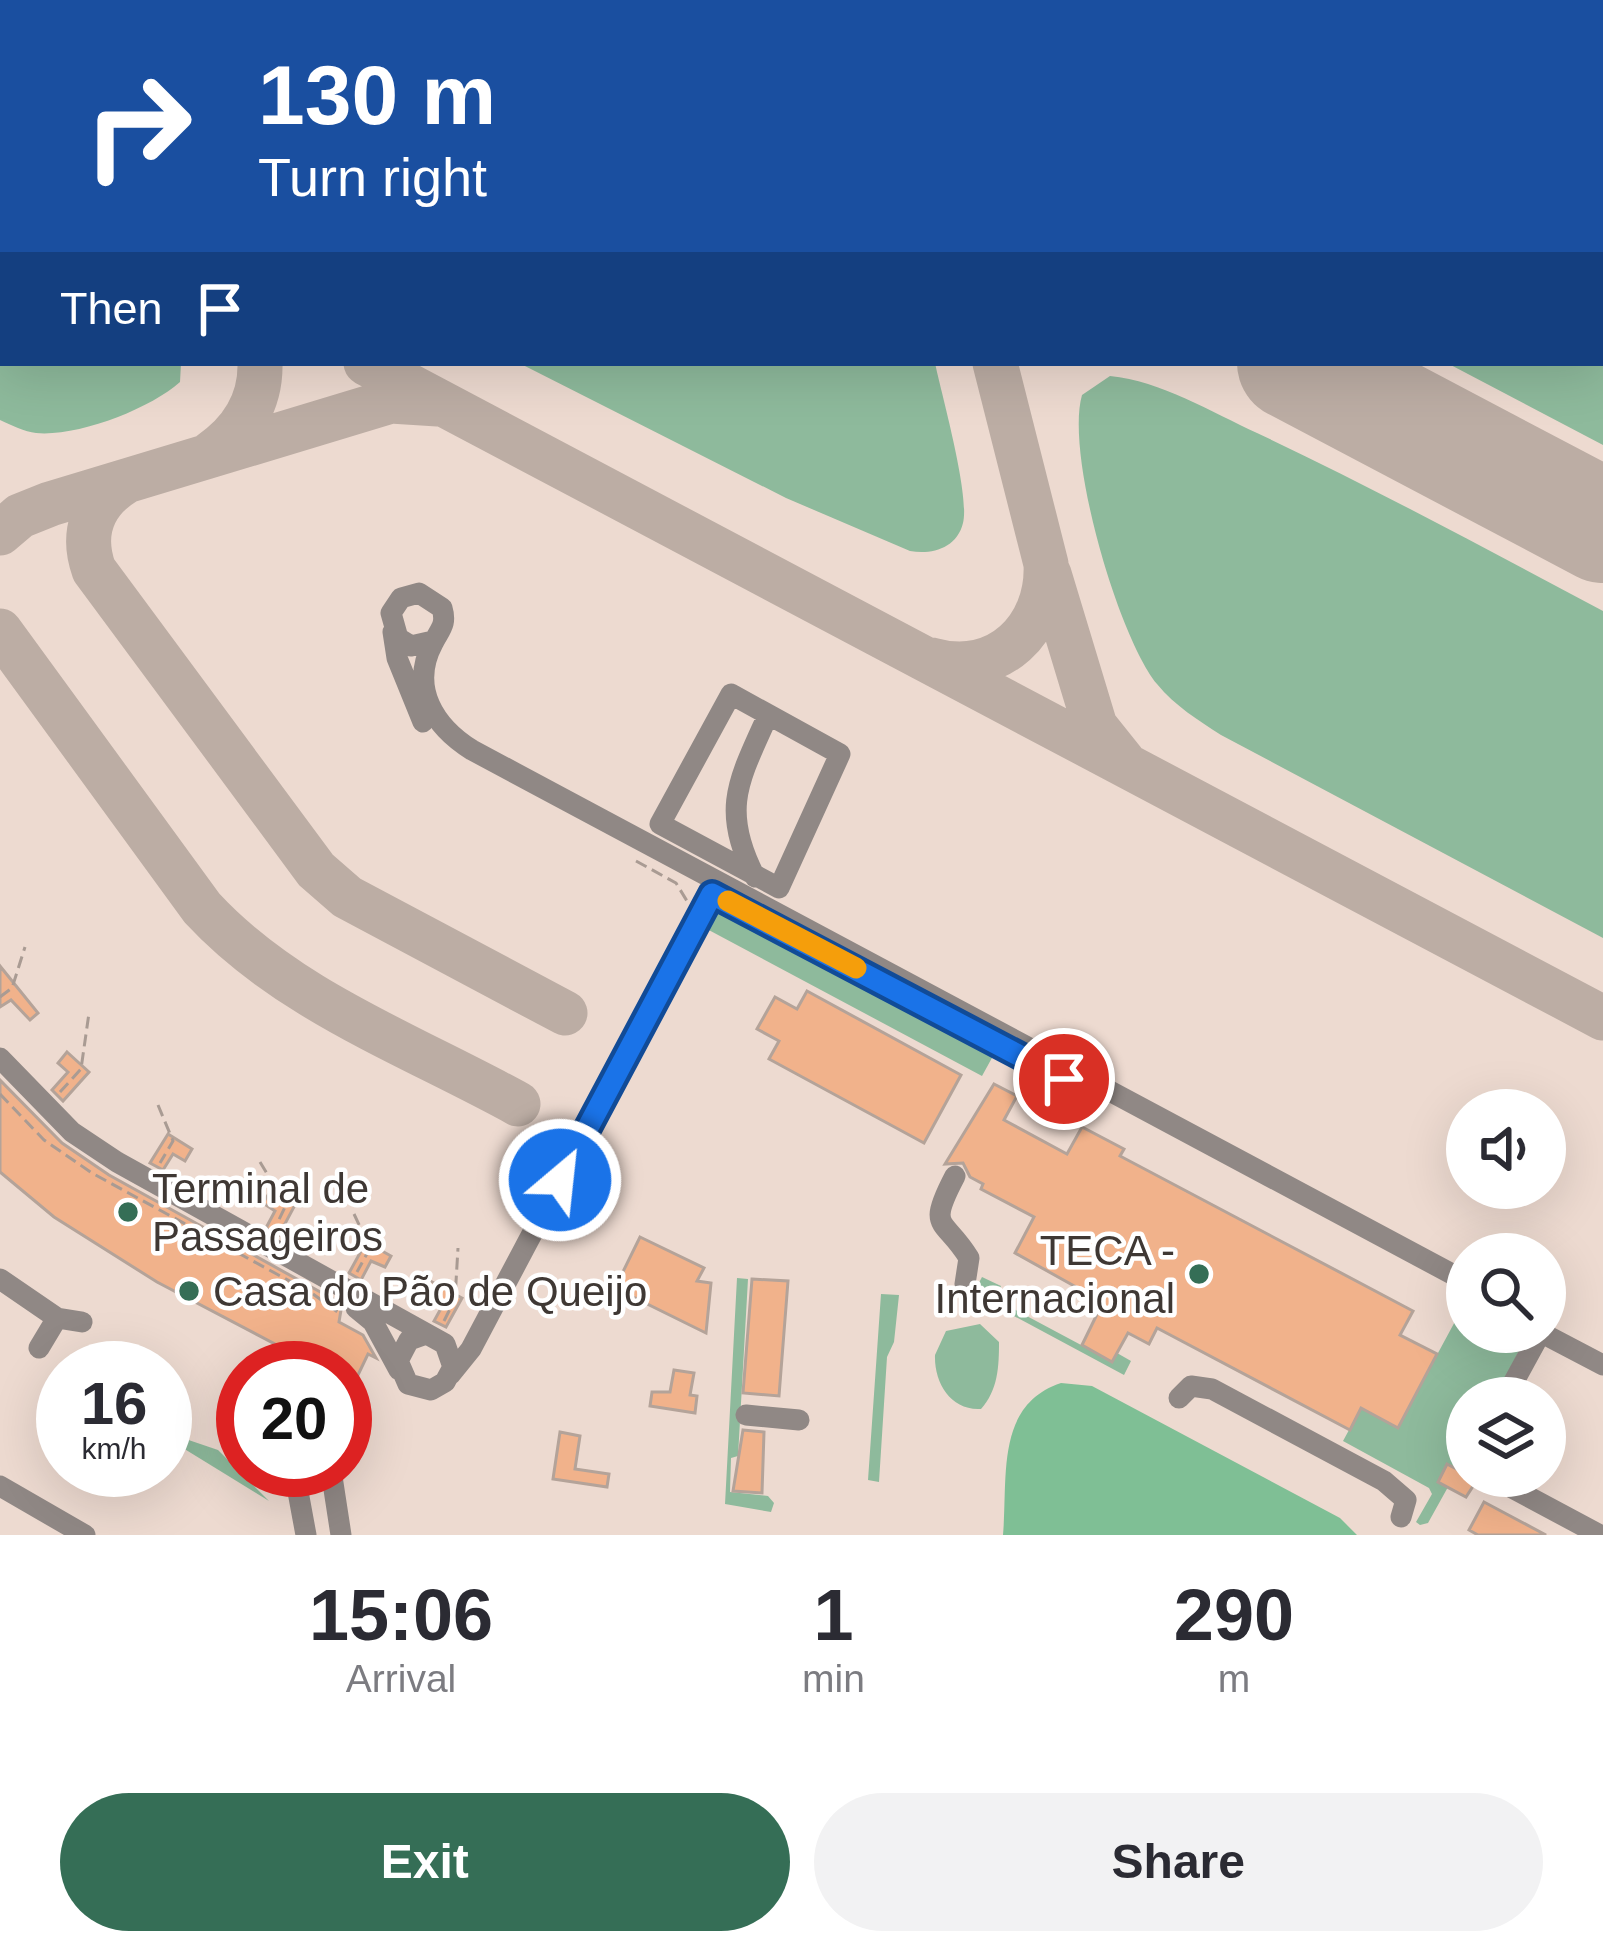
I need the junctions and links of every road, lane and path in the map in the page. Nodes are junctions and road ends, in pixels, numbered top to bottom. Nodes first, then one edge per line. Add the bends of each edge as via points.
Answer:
1 (393, 632) junction
2 (433, 641) junction
3 (768, 715) junction
4 (753, 874) junction
5 (676, 883) dead end
6 (701, 895) junction
7 (781, 918) junction
8 (25, 947) dead end
9 (0, 997) edge
10 (89, 1013) dead end
11 (0, 1058) edge
12 (0, 1077) edge
13 (0, 1094) edge
14 (55, 1098) dead end
15 (158, 1105) dead end
16 (173, 1141) dead end
17 (260, 1162) dead end
18 (955, 1177) dead end
19 (286, 1205) dead end
20 (354, 1214) dead end
21 (370, 1247) dead end
22 (458, 1248) dead end
23 (1446, 1271) edge
24 (0, 1279) edge
25 (1446, 1282) edge
26 (965, 1284) dead end
27 (454, 1299) dead end
28 (57, 1318) junction
29 (346, 1318) dead end
30 (82, 1322) dead end
31 (423, 1335) junction
32 (1566, 1340) edge
33 (43, 1341) edge
34 (446, 1343) junction
35 (1566, 1344) edge
36 (1603, 1354) edge
37 (1603, 1365) edge
38 (399, 1370) junction
39 (450, 1376) junction
40 (1179, 1398) dead end
41 (746, 1415) dead end
42 (799, 1420) dead end
43 (0, 1486) edge
44 (299, 1497) edge
45 (335, 1497) edge
46 (1529, 1497) edge
47 (1400, 1517) dead end
48 (85, 1535) edge
49 (306, 1535) edge
50 (341, 1535) edge
51 (1600, 1535) edge

1 - 2 lane via 411,646
1 - 2 lane via 395,605 419,593 436,600 444,617
1 - 6 lane via 409,689 440,745
2 - 7 lane via 426,697 443,732
3 - 4 lane via 738,782 735,833
3 - 4 lane via 840,754 779,888
3 - 4 lane via 731,694 660,824
4 - 7 lane
5 - 6 path
6 - 25 lane
6 - 34 lane via 468,1331
6 - 39 lane via 471,1349
7 - 23 lane
8 - 9 path via 12,988
10 - 14 path via 81,1069
11 - 31 lane via 71,1132
12 - 38 lane via 124,1180 351,1303 373,1322
13 - 29 path via 44,1140 92,1173
15 - 16 path
17 - 19 path
18 - 26 lane via 939,1216 970,1258
20 - 21 path
22 - 27 path
24 - 28 lane
28 - 30 lane
28 - 33 lane
31 - 34 lane
31 - 38 lane via 404,1346
32 - 36 lane
34 - 39 lane
35 - 37 lane
38 - 39 lane via 423,1390
40 - 47 lane via 1191,1386 1212,1389 1365,1471 1399,1490 1406,1500
41 - 42 lane
43 - 48 lane
44 - 49 lane
45 - 50 lane
46 - 51 lane

